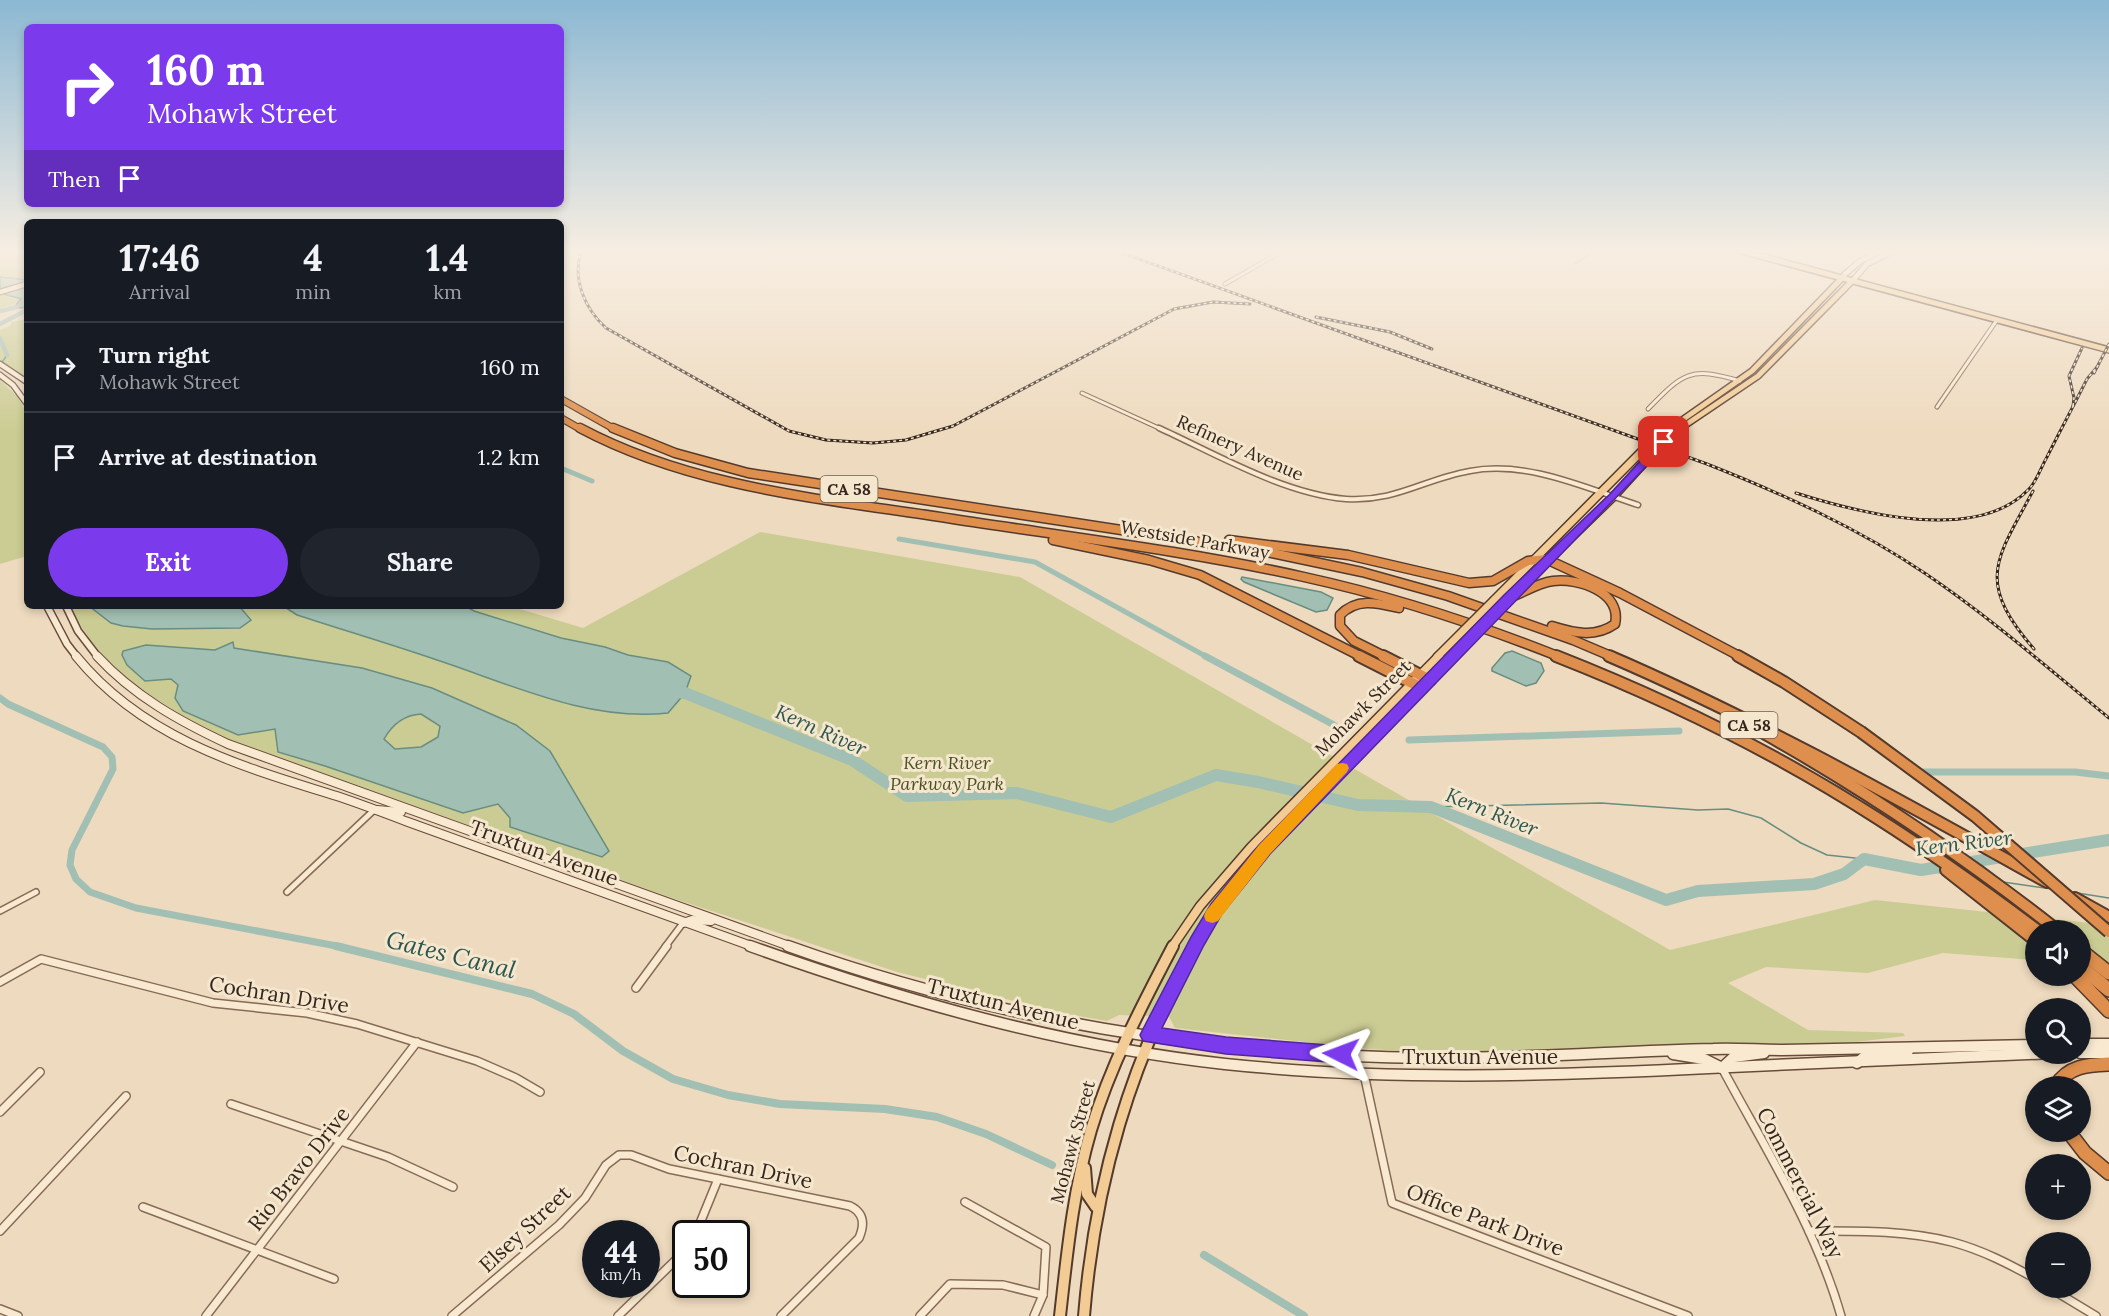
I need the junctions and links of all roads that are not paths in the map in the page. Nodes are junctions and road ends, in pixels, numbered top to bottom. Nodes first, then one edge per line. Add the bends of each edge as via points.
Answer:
1 (1809, 311) edge
2 (1822, 311) edge
3 (1967, 311) edge
4 (1974, 311) edge
5 (1997, 320) junction
6 (1794, 327) junction
7 (1792, 341) junction
8 (2109, 348) edge
9 (0, 364) edge
10 (0, 375) edge
11 (24, 380) edge
12 (1740, 381) junction
13 (1082, 393) dead end
14 (24, 399) edge
15 (564, 401) edge
16 (1937, 407) dead end
17 (1648, 409) dead end
18 (564, 420) edge
19 (1600, 493) junction
20 (1613, 497) junction
21 (1638, 505) dead end
22 (948, 518) junction
23 (1131, 531) junction
24 (1537, 559) junction
25 (1548, 560) junction
26 (1362, 572) junction
27 (1507, 601) junction
28 (48, 609) edge
29 (67, 609) edge
30 (1597, 650) junction
31 (1554, 655) junction
32 (1421, 675) junction
33 (1430, 680) junction
34 (1418, 686) junction
35 (355, 790) junction
36 (1861, 809) junction
37 (374, 810) junction
38 (430, 818) junction
39 (36, 892) dead end
40 (287, 892) dead end
41 (0, 911) edge
42 (2109, 918) edge
43 (2043, 920) edge
44 (2025, 921) edge
45 (723, 922) junction
46 (683, 923) junction
47 (2025, 932) edge
48 (2109, 932) edge
49 (2091, 959) edge
50 (2107, 972) edge
51 (2091, 978) edge
52 (0, 982) edge
53 (2091, 986) edge
54 (636, 988) dead end
55 (2109, 990) edge
56 (2109, 1011) edge
57 (1128, 1033) junction
58 (1149, 1035) junction
59 (417, 1042) junction
60 (2091, 1044) edge
61 (2109, 1044) edge
62 (2025, 1045) edge
63 (1919, 1047) junction
64 (1120, 1050) junction
65 (1787, 1050) junction
66 (1657, 1052) junction
67 (1143, 1053) junction
68 (2091, 1053) edge
69 (2109, 1053) edge
70 (2025, 1054) edge
71 (1857, 1063) junction
72 (2109, 1064) edge
73 (1722, 1068) junction
74 (40, 1072) dead end
75 (1365, 1074) junction
76 (2062, 1076) edge
77 (540, 1092) dead end
78 (126, 1096) dead end
79 (231, 1104) dead end
80 (0, 1112) edge
81 (341, 1141) junction
82 (2076, 1142) edge
83 (612, 1158) joint
84 (1084, 1158) junction
85 (2109, 1173) edge
86 (718, 1179) junction
87 (453, 1187) dead end
88 (964, 1202) dead end
89 (143, 1207) dead end
90 (1096, 1207) junction
91 (701, 1220) edge
92 (0, 1231) edge
93 (1809, 1231) junction
94 (258, 1249) junction
95 (672, 1266) edge
96 (2025, 1273) edge
97 (334, 1279) dead end
98 (1042, 1295) junction
99 (2066, 1298) edge
100 (0, 1309) edge
101 (18, 1316) edge
102 (206, 1316) edge
103 (452, 1316) edge
104 (618, 1316) edge
105 (781, 1316) edge
106 (920, 1316) edge
107 (1034, 1316) edge
108 (1060, 1316) edge
109 (1084, 1316) edge
110 (1688, 1316) edge
111 (1841, 1316) edge
112 (2096, 1316) edge

1 - 6 main road, Mohawk Street
2 - 7 main road, Mohawk Street
3 - 5 main road
4 - 8 main road
5 - 8 main road
5 - 16 street
6 - 7 main road via 1800,328
6 - 12 main road, Mohawk Street
7 - 20 main road, Mohawk Street, bridge via 1758,376 1680,428
9 - 11 main road
10 - 14 main road
12 - 17 street via 1714,373 1680,376
12 - 19 main road, Mohawk Street, bridge via 1681,418
13 - 19 street, Refinery Avenue via 1285,485 1311,493 1378,498 1465,471 1502,469 1539,474
15 - 23 highway, Westside Parkway / CA 58 via 633,438 711,464 786,480
18 - 22 highway, Westside Parkway / CA 58 via 621,449 717,480
19 - 20 street, Refinery Avenue
19 - 24 main road, Mohawk Street
20 - 21 street, Refinery Avenue
20 - 25 main road, Mohawk Street
22 - 31 highway, Westside Parkway via 1198,556 1305,577 1425,610
22 - 34 highway via 1190,572 1239,593
23 - 24 highway via 1340,554 1469,583 1496,580
23 - 26 highway, Westside Parkway
24 - 25 highway
24 - 32 main road, Mohawk Street, bridge
25 - 27 main road, Mohawk Street
25 - 48 highway, bridge via 1716,643 1861,732 1999,835
26 - 27 highway via 1441,591 1571,632 1600,632 1613,626 1618,618 1616,606 1608,597 1576,582 1548,581
26 - 30 highway, Westside Parkway via 1482,607
27 - 33 main road, Mohawk Street, bridge
28 - 37 main road, Truxtun Avenue via 56,629 85,669 109,693 164,731 214,755
29 - 35 main road, Truxtun Avenue via 72,622 101,661 154,706 228,744
30 - 42 highway, bridge via 1737,713 1927,814
30 - 43 highway, CA 58 via 1741,721 1823,767 1896,812
31 - 32 highway via 1380,603 1358,603 1340,615 1339,624 1347,636
31 - 36 highway, Westside Parkway via 1677,709
32 - 33 highway
32 - 34 main road, Mohawk Street
33 - 34 main road, Mohawk Street
34 - 57 main road, Mohawk Street via 1332,764 1200,906 1177,939
34 - 58 main road, Mohawk Street via 1264,849 1216,909
35 - 37 main road
35 - 38 main road, Truxtun Avenue
36 - 44 highway via 1958,871
36 - 47 highway
37 - 38 main road
37 - 40 street
37 - 46 main road, Truxtun Avenue
38 - 45 main road, Truxtun Avenue
39 - 41 street
45 - 46 main road
45 - 57 main road, Truxtun Avenue via 903,983 1019,1012
46 - 54 street
46 - 64 main road, Truxtun Avenue via 897,996
49 - 50 highway
51 - 55 highway
52 - 59 street, Cochran Drive via 41,959 213,1003 324,1016
53 - 56 highway
57 - 58 main road, Truxtun Avenue
57 - 64 main road, Mohawk Street
58 - 66 main road, Truxtun Avenue via 1289,1051 1428,1058
58 - 67 main road, Mohawk Street
59 - 77 street, Cochran Drive via 497,1069
59 - 81 street, Rio Bravo Drive
60 - 61 main road
62 - 63 main road, Truxtun Avenue
63 - 65 main road, Truxtun Avenue
63 - 71 main road via 1914,1051 1869,1053
64 - 67 main road, Truxtun Avenue
64 - 84 main road, Mohawk Street
65 - 66 main road, Truxtun Avenue
65 - 73 main road via 1734,1057
66 - 73 main road via 1704,1059
67 - 75 main road, Truxtun Avenue via 1226,1064
67 - 90 main road, Mohawk Street via 1123,1105
68 - 69 main road
70 - 71 main road, Truxtun Avenue
71 - 73 main road, Truxtun Avenue
72 - 76 highway via 2072,1068
73 - 75 main road, Truxtun Avenue via 1432,1077
73 - 93 street, Commercial Way
74 - 80 street
75 - 110 street, Office Park Drive via 1392,1203
78 - 92 street
79 - 81 street
81 - 87 street via 388,1157
81 - 94 street, Rio Bravo Drive
82 - 85 highway
83 - 86 street, Cochran Drive via 624,1153 669,1169
83 - 103 street, Elsey Street via 585,1198 559,1225
84 - 90 main road via 1086,1193 1088,1201
84 - 108 main road, Mohawk Street via 1067,1244
86 - 91 street
86 - 105 street, Cochran Drive via 850,1206 863,1219 859,1238
88 - 98 street via 1046,1247
89 - 94 street
90 - 109 main road, Mohawk Street
93 - 96 street via 1896,1232 1938,1237 1981,1251
93 - 111 street, Commercial Way
94 - 97 street
94 - 102 street, Rio Bravo Drive
95 - 104 street
98 - 106 street via 1003,1285 950,1284
98 - 107 street
99 - 112 street
100 - 101 street

